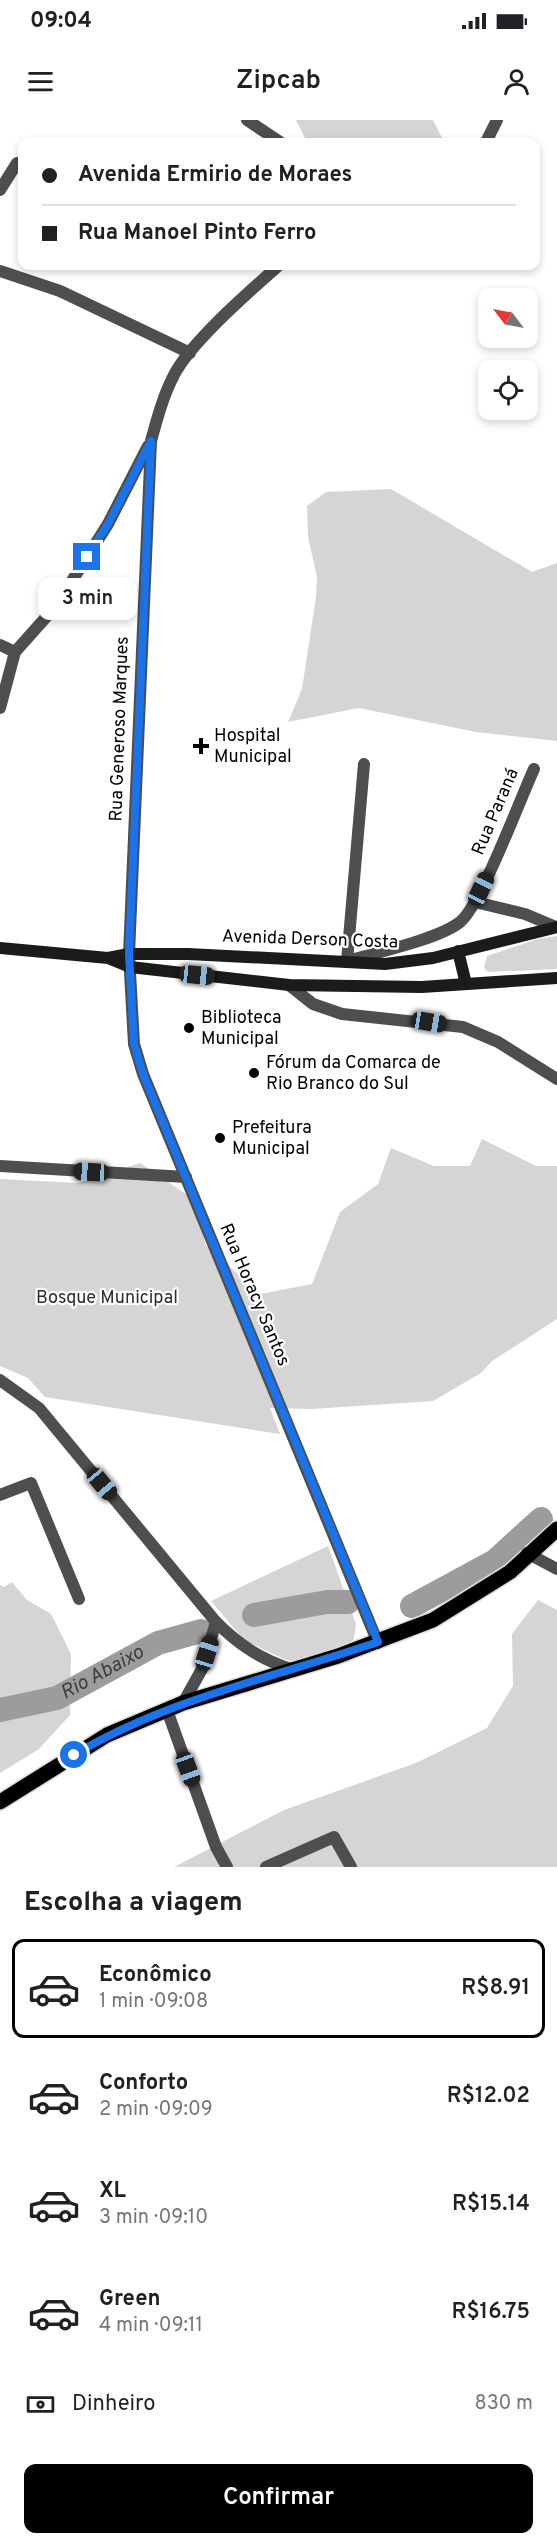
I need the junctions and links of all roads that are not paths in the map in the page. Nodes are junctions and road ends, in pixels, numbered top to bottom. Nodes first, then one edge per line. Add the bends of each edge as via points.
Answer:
1 (246, 120) edge
2 (496, 120) edge
3 (274, 138) edge
4 (488, 138) edge
5 (17, 162) dead end
6 (0, 190) edge
7 (273, 270) edge
8 (0, 271) edge
9 (190, 353) junction
10 (151, 441) junction
11 (0, 645) edge
12 (15, 652) junction
13 (0, 708) edge
14 (364, 764) dead end
15 (534, 769) dead end
16 (476, 902) junction
17 (556, 927) edge
18 (0, 948) edge
19 (459, 951) junction
20 (129, 954) junction
21 (108, 958) junction
22 (347, 962) junction
23 (130, 967) junction
24 (557, 978) edge
25 (466, 984) junction
26 (289, 985) junction
27 (557, 1079) edge
28 (0, 1166) edge
29 (186, 1177) junction
30 (0, 1380) edge
31 (0, 1495) edge
32 (557, 1529) edge
33 (527, 1553) junction
34 (557, 1569) edge
35 (79, 1599) dead end
36 (216, 1622) junction
37 (378, 1642) junction
38 (294, 1670) junction
39 (183, 1703) junction
40 (167, 1710) junction
41 (0, 1802) edge
42 (226, 1867) edge
43 (266, 1867) edge
44 (351, 1867) edge

1 - 3 street
2 - 4 street
5 - 6 street
7 - 9 street, Rua Generoso Marques
8 - 9 street via 60,291
9 - 10 street, Rua Generoso Marques via 174,373
10 - 12 street via 108,524 56,606
10 - 20 street, Rua Generoso Marques
11 - 12 street
12 - 13 street
14 - 22 street
15 - 16 street, Rua Paraná
16 - 17 street via 525,914
16 - 22 street, Rua Paraná via 461,922
17 - 19 main road, Avenida Derson Costa
18 - 21 main road
19 - 22 main road, Avenida Derson Costa via 385,964
19 - 25 main road
20 - 21 main road, Avenida Derson Costa
20 - 22 main road, Avenida Derson Costa
20 - 23 street, Rua Horacy Santos
21 - 23 main road
23 - 26 main road
23 - 29 street, Rua Horacy Santos via 134,1044
24 - 25 main road
25 - 26 main road
26 - 27 street via 313,1004 342,1014 463,1027 498,1042
28 - 29 street
29 - 37 street, Rua Horacy Santos
30 - 36 street via 39,1408
31 - 35 street via 31,1483
32 - 33 main road
33 - 34 street
33 - 37 main road via 510,1572 433,1620
36 - 38 street via 237,1643 266,1661
36 - 39 street via 202,1669
37 - 38 main road
38 - 39 main road
39 - 40 main road
40 - 41 main road via 107,1735
40 - 42 street
43 - 44 street via 334,1837

